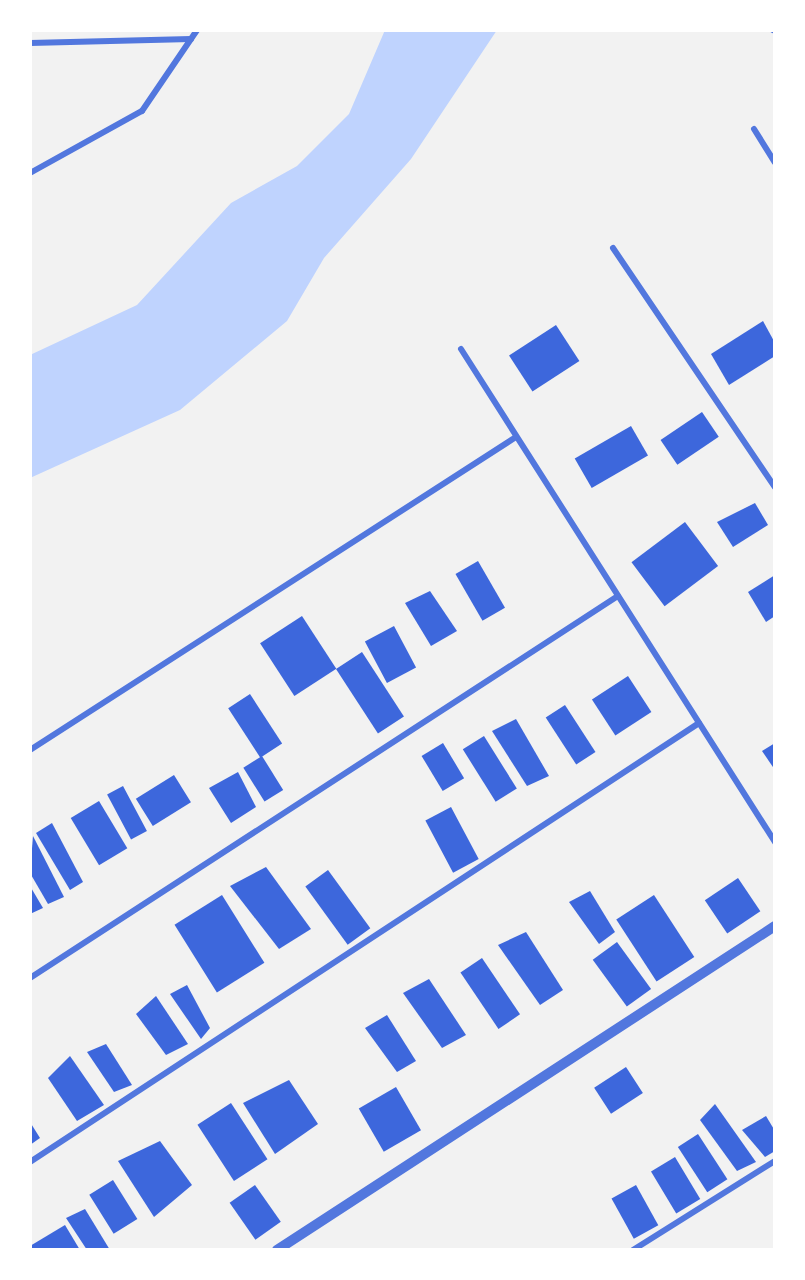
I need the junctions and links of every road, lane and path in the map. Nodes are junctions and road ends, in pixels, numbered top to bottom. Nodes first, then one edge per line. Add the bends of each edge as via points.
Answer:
1 (197, 30) edge
2 (191, 39) junction
3 (30, 43) edge
4 (754, 129) dead end
5 (775, 162) edge
6 (30, 173) edge
7 (613, 248) dead end
8 (461, 349) dead end
9 (516, 437) junction
10 (775, 487) edge
11 (618, 596) junction
12 (699, 723) junction
13 (30, 750) edge
14 (775, 842) edge
15 (775, 926) edge
16 (30, 978) edge
17 (775, 1161) edge
18 (30, 1162) edge
19 (277, 1250) edge
20 (633, 1250) edge

1 - 2 street
2 - 3 street
2 - 6 street via 142,111
4 - 5 street
7 - 10 street
8 - 9 street
9 - 11 street
9 - 13 street
11 - 12 street
11 - 16 street
12 - 14 street
12 - 18 street
15 - 19 street
17 - 20 street

